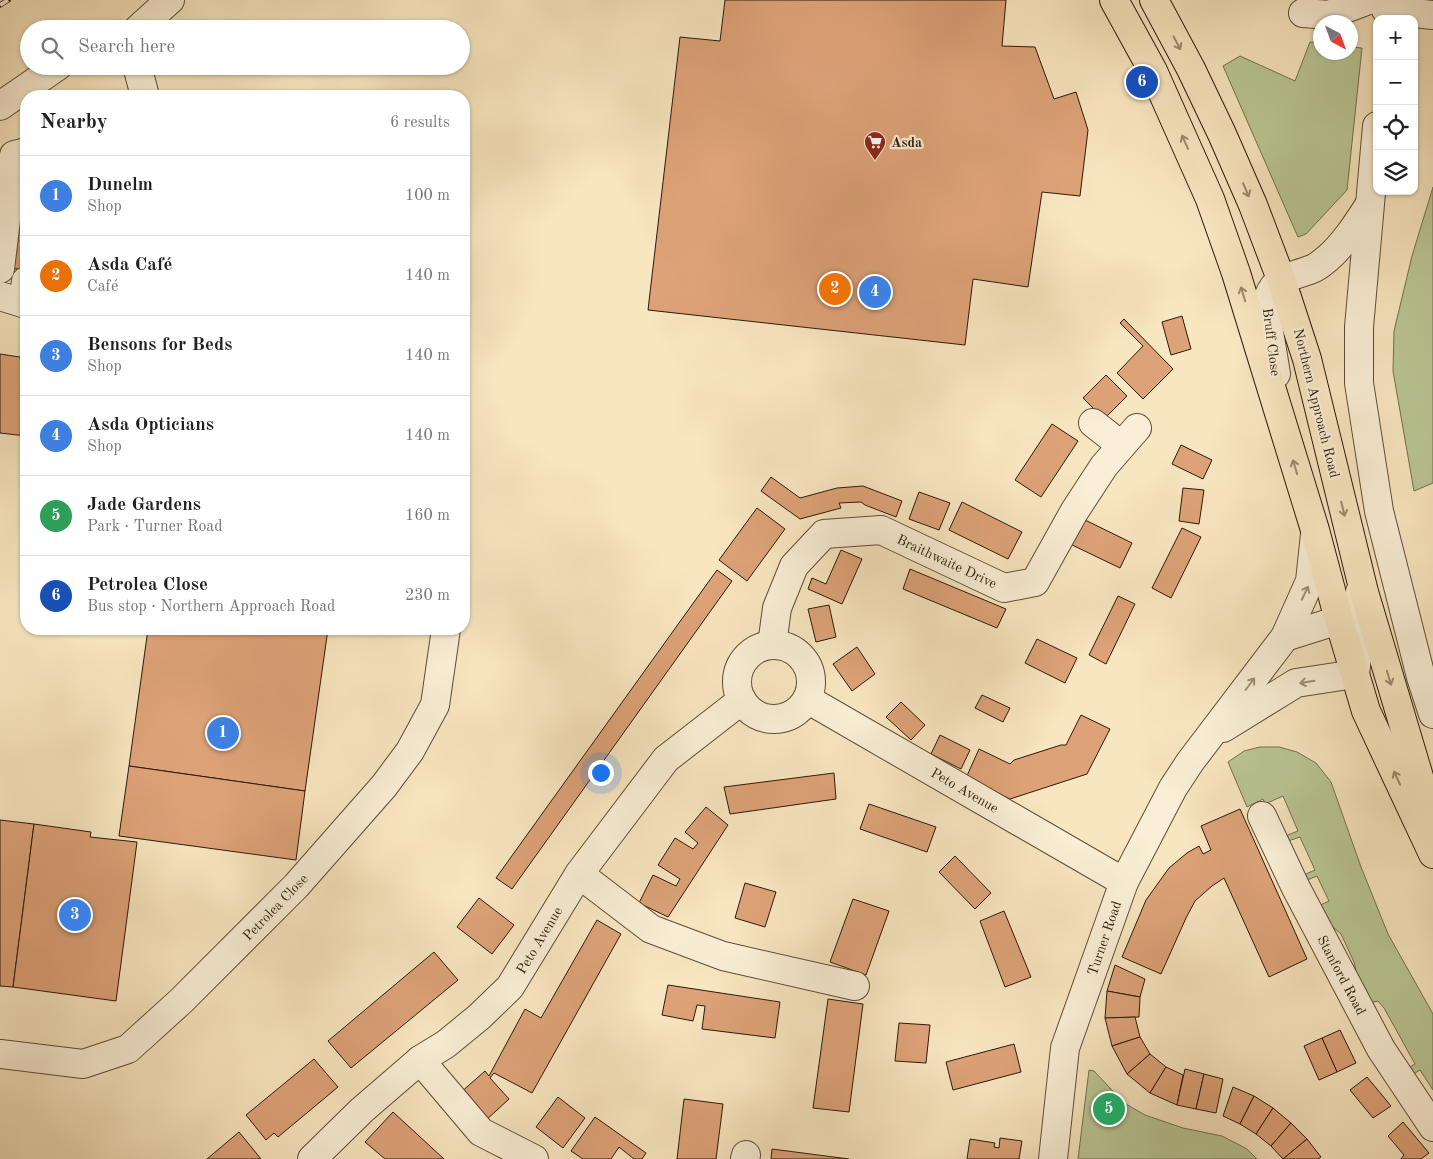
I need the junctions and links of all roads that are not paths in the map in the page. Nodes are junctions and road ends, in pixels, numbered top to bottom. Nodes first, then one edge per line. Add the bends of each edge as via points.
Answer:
1 (170, 0) edge
2 (1114, 0) edge
3 (1154, 0) edge
4 (1382, 7) edge
5 (1303, 13) dead end
6 (1433, 15) edge
7 (148, 20) edge
8 (45, 75) edge
9 (139, 75) edge
10 (23, 90) edge
11 (143, 90) edge
12 (20, 92) edge
13 (0, 106) edge
14 (1375, 150) edge
15 (20, 154) edge
16 (1368, 206) junction
17 (0, 269) edge
18 (1282, 279) junction
19 (1277, 408) junction
20 (1093, 423) dead end
21 (1315, 530) junction
22 (1358, 625) junction
23 (445, 635) edge
24 (1285, 637) junction
25 (772, 645) junction
26 (1355, 674) junction
27 (807, 699) junction
28 (742, 700) junction
29 (1433, 714) edge
30 (1209, 737) junction
31 (1262, 816) dead end
32 (1433, 824) edge
33 (1433, 854) edge
34 (579, 874) junction
35 (1124, 882) junction
36 (855, 986) dead end
37 (0, 1054) edge
38 (420, 1060) junction
39 (1433, 1127) edge
40 (312, 1159) edge
41 (534, 1159) edge
42 (1053, 1159) edge

1 - 7 street
19 -> 2 main road, Northern Approach Road via 1210,199 1153,71
3 -> 18 main road, Northern Approach Road via 1222,134
4 - 5 street via 1329,15
4 - 6 street
8 - 10 street
9 - 11 street
12 - 13 street
14 - 16 street
15 - 17 street via 14,155
16 - 18 street via 1330,256 1314,268
16 - 29 street via 1359,327 1359,383 1379,511
18 - 19 street, Bruff Close via 1268,296 1265,307 1274,355
18 -> 22 main road, Northern Approach Road via 1307,360 1360,576
21 -> 19 main road, Northern Approach Road
20 - 25 street, Braithwaite Drive via 1129,437 1104,466 1074,512 1035,582 1004,588 881,530 824,534 794,566 777,608
21 - 22 main road, Northern Approach Road
24 -> 21 street, Turner Road via 1310,581
22 - 24 street
22 - 26 main road
22 -> 32 main road, Northern Approach Road
23 - 37 street, Petrolea Close via 435,705 410,752 296,886 181,1001 128,1049 83,1064
30 -> 24 street, Turner Road
25 - 27 street via 797,653 805,662 811,687
25 - 28 street via 749,654 742,664 737,676
26 -> 30 street, Turner Road via 1296,684
33 -> 26 main road via 1366,711
27 - 28 street via 791,715 775,718 758,716
27 - 35 street, Peto Avenue
28 - 34 street, Peto Avenue via 666,758
30 - 35 street, Turner Road via 1173,788
31 - 39 street, Stanford Road via 1381,1049
34 - 36 street via 651,928 723,956 796,965
34 - 38 street, Peto Avenue via 510,987 446,1044
35 - 42 street, Turner Road via 1066,1048
38 - 40 street, Peto Avenue
38 - 41 street via 482,1132

